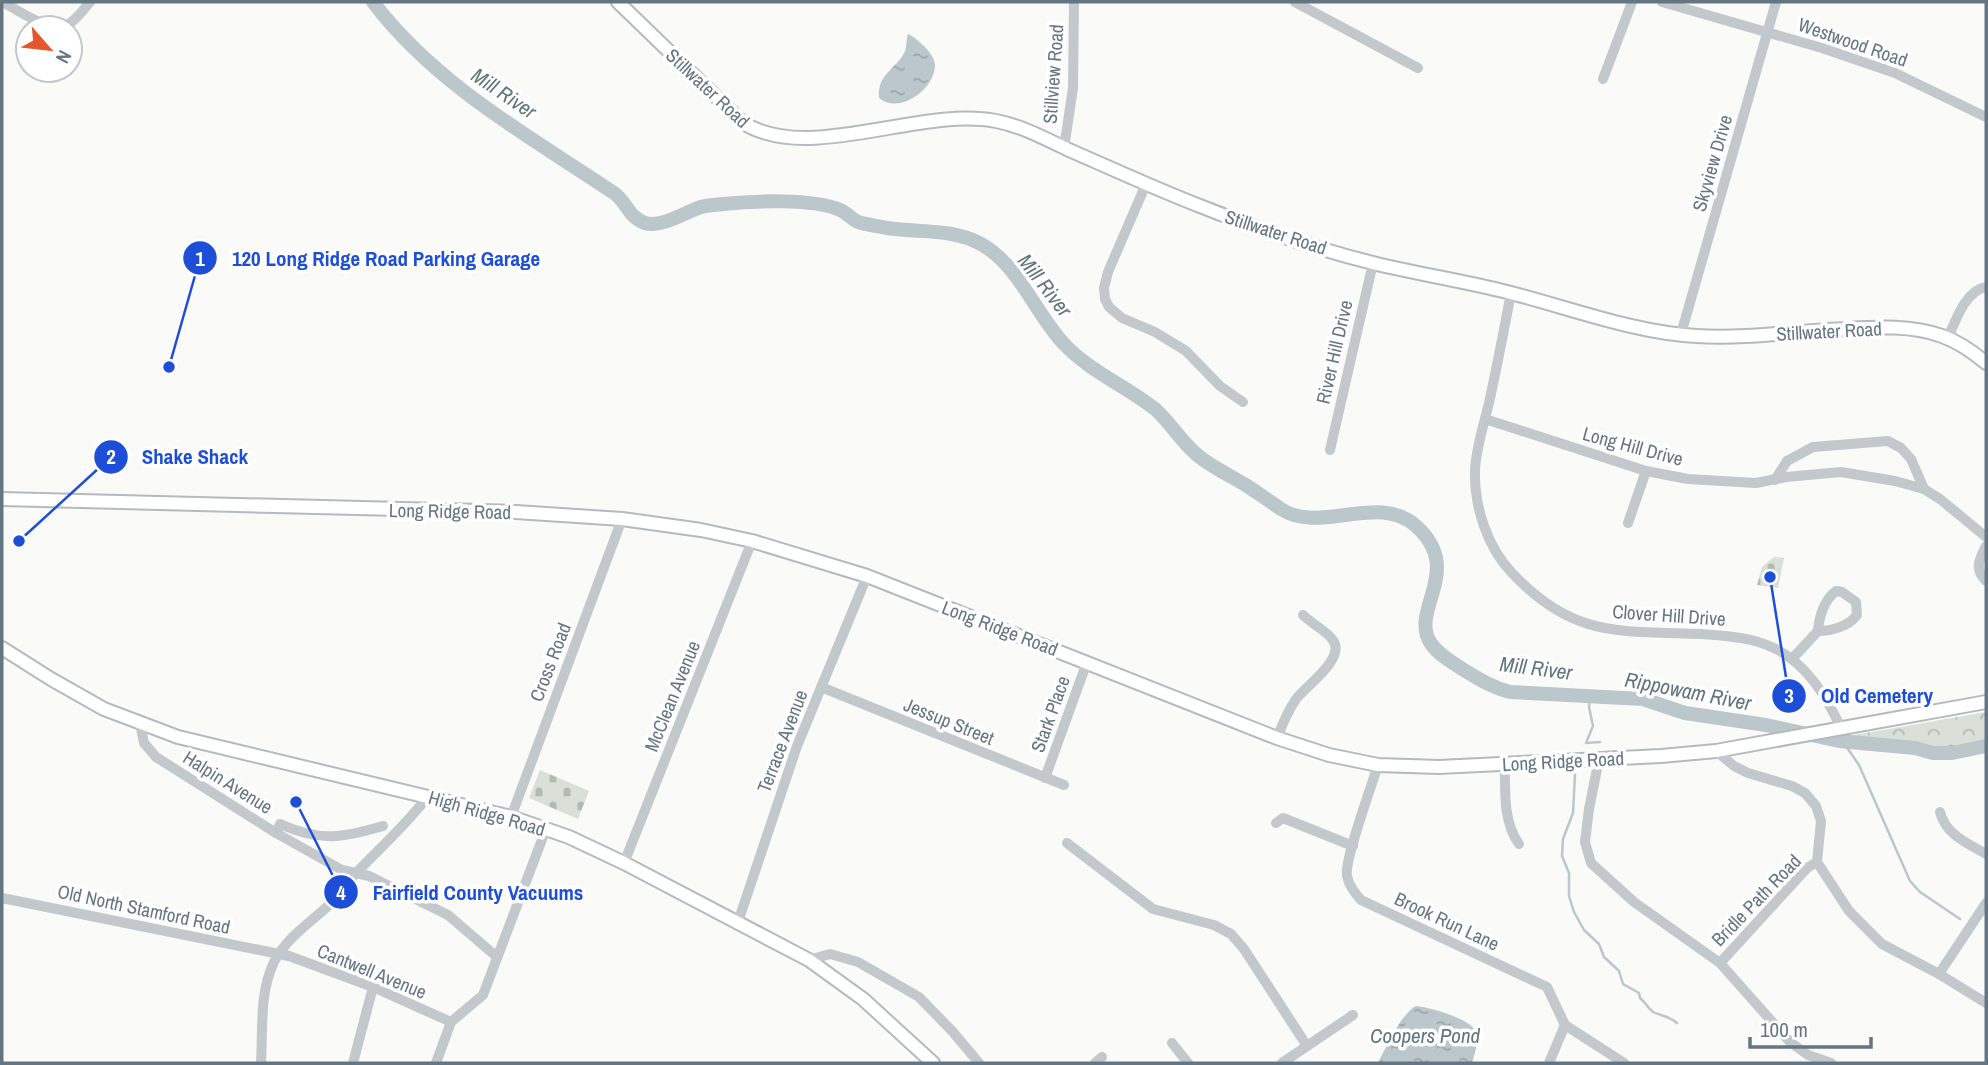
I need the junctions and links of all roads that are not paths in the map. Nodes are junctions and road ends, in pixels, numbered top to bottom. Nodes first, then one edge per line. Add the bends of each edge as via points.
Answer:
1 (2, 2) edge
2 (90, 2) edge
3 (1074, 2) edge
4 (1632, 2) edge
5 (1662, 2) edge
6 (1776, 2) edge
7 (621, 3) edge
8 (1299, 3) edge
9 (1769, 32) junction
10 (1418, 68) dead end
11 (1603, 79) dead end
12 (1986, 117) edge
13 (1065, 148) junction
14 (1146, 184) junction
15 (1373, 263) junction
16 (1986, 287) edge
17 (1511, 293) junction
18 (1681, 334) junction
19 (1948, 338) junction
20 (1986, 363) edge
21 (1243, 402) dead end
22 (1485, 419) junction
23 (1330, 450) dead end
24 (1646, 471) junction
25 (1775, 480) junction
26 (1924, 489) junction
27 (2, 499) edge
28 (622, 519) junction
29 (1628, 523) dead end
30 (1986, 537) edge
31 (752, 541) junction
32 (1986, 546) edge
33 (867, 576) junction
34 (1986, 581) edge
35 (1303, 615) dead end
36 (1818, 631) junction
37 (2, 648) edge
38 (1792, 659) junction
39 (1087, 662) junction
40 (821, 687) junction
41 (1986, 702) edge
42 (140, 724) junction
43 (1841, 728) junction
44 (1277, 738) junction
45 (1716, 751) junction
46 (1599, 759) junction
47 (1505, 764) junction
48 (1378, 765) junction
49 (1045, 778) junction
50 (1064, 785) dead end
51 (428, 796) junction
52 (1940, 811) dead end
53 (511, 817) junction
54 (1276, 823) dead end
55 (383, 826) dead end
56 (547, 830) junction
57 (276, 833) junction
58 (1067, 843) dead end
59 (1518, 844) dead end
60 (1353, 846) junction
61 (1986, 854) edge
62 (1817, 862) junction
63 (624, 863) junction
64 (355, 874) junction
65 (2, 898) edge
66 (1986, 903) edge
67 (738, 922) junction
68 (279, 954) junction
69 (497, 957) junction
70 (809, 960) junction
71 (1720, 963) junction
72 (1939, 974) junction
73 (373, 988) junction
74 (1986, 1003) edge
75 (1353, 1015) dead end
76 (451, 1022) junction
77 (1565, 1026) junction
78 (1172, 1044) dead end
79 (1307, 1046) junction
80 (261, 1063) edge
81 (353, 1063) edge
82 (436, 1063) edge
83 (933, 1063) edge
84 (979, 1063) edge
85 (1188, 1063) edge
86 (1282, 1063) edge
87 (1549, 1063) edge
88 (1624, 1063) edge
89 (1831, 1063) edge

1 - 2 street via 53,27 67,25
3 - 13 street, Stillview Road via 1073,88
4 - 11 street
5 - 9 street, Westwood Road
6 - 9 street, Skyview Drive
7 - 13 main road, Stillwater Road via 723,106 755,131 808,138 972,118 1010,125
8 - 10 street
9 - 12 street, Westwood Road via 1895,74
9 - 18 street, Skyview Drive
13 - 14 main road, Stillwater Road
14 - 15 main road, Stillwater Road via 1253,225
14 - 21 street via 1108,272 1105,299 1122,317 1186,351
15 - 17 main road, Stillwater Road
15 - 23 street, River Hill Drive
16 - 19 street via 1967,300
17 - 18 main road, Stillwater Road
17 - 22 street, Clover Hill Drive
18 - 19 main road, Stillwater Road via 1876,327 1911,328
19 - 20 main road, Stillwater Road
22 - 24 street, Long Hill Drive
22 - 38 street, Clover Hill Drive via 1475,469 1478,507 1506,567 1544,604 1608,630 1755,640
24 - 25 street, Long Hill Drive via 1730,482
24 - 29 street
25 - 26 street, Long Hill Drive via 1841,472
25 - 26 street, Long Hill Drive via 1787,461 1813,447 1888,441 1911,459
26 - 30 street, Long Hill Drive
27 - 28 main road, Long Ridge Road via 516,512
28 - 31 main road, Long Ridge Road
28 - 53 street, Cross Road
31 - 33 main road, Long Ridge Road
31 - 63 street, McClean Avenue
32 - 34 street via 1978,568
33 - 39 main road, Long Ridge Road
33 - 40 street, Terrace Avenue
35 - 44 street via 1333,639 1334,658 1296,699
36 - 36 street via 1853,621 1856,602 1842,592 1830,595
36 - 38 street
37 - 42 main road, High Ridge Road via 83,698
38 - 43 street, Clover Hill Drive via 1818,685
39 - 44 main road, Long Ridge Road
39 - 49 street, Stark Place
40 - 49 street, Jessup Street
40 - 67 street, Terrace Avenue
41 - 43 main road, Long Ridge Road
42 - 51 main road, High Ridge Road via 223,749
42 - 57 street, Halpin Avenue via 144,743 156,757
43 - 45 main road, Long Ridge Road
44 - 48 main road, Long Ridge Road
45 - 46 main road, Long Ridge Road
45 - 62 street via 1748,773 1805,793 1821,821
46 - 47 main road, Long Ridge Road
46 - 71 street via 1585,842 1591,863 1633,902
47 - 48 main road, Long Ridge Road
47 - 59 street via 1505,798
48 - 60 street, Brook Run Lane
49 - 50 street, Jessup Street
51 - 53 main road, High Ridge Road
51 - 64 street
52 - 61 street via 1943,825
53 - 56 main road, High Ridge Road
54 - 60 street via 1283,818
55 - 57 street via 317,837 279,824
56 - 63 main road, High Ridge Road
56 - 69 street
57 - 64 street, Halpin Avenue
58 - 79 street via 1153,909 1231,934
60 - 77 street, Brook Run Lane via 1346,874 1361,900 1547,987
62 - 71 street, Bridle Path Road
62 - 72 street via 1849,911 1882,944
63 - 67 main road, High Ridge Road
64 - 68 street
64 - 69 street, Halpin Avenue via 369,876 448,915
65 - 68 street, Old North Stamford Road
66 - 72 street
67 - 70 main road, High Ridge Road
68 - 73 street, Cantwell Avenue
68 - 80 street via 264,999
69 - 76 street via 483,995
70 - 83 main road, High Ridge Road via 863,999
70 - 84 street via 830,954 858,962 919,997
71 - 89 street via 1790,1042
72 - 74 street
73 - 76 street, Cantwell Avenue
73 - 81 street
75 - 79 street
76 - 82 street
77 - 87 street
77 - 88 street
78 - 85 street
79 - 86 street

